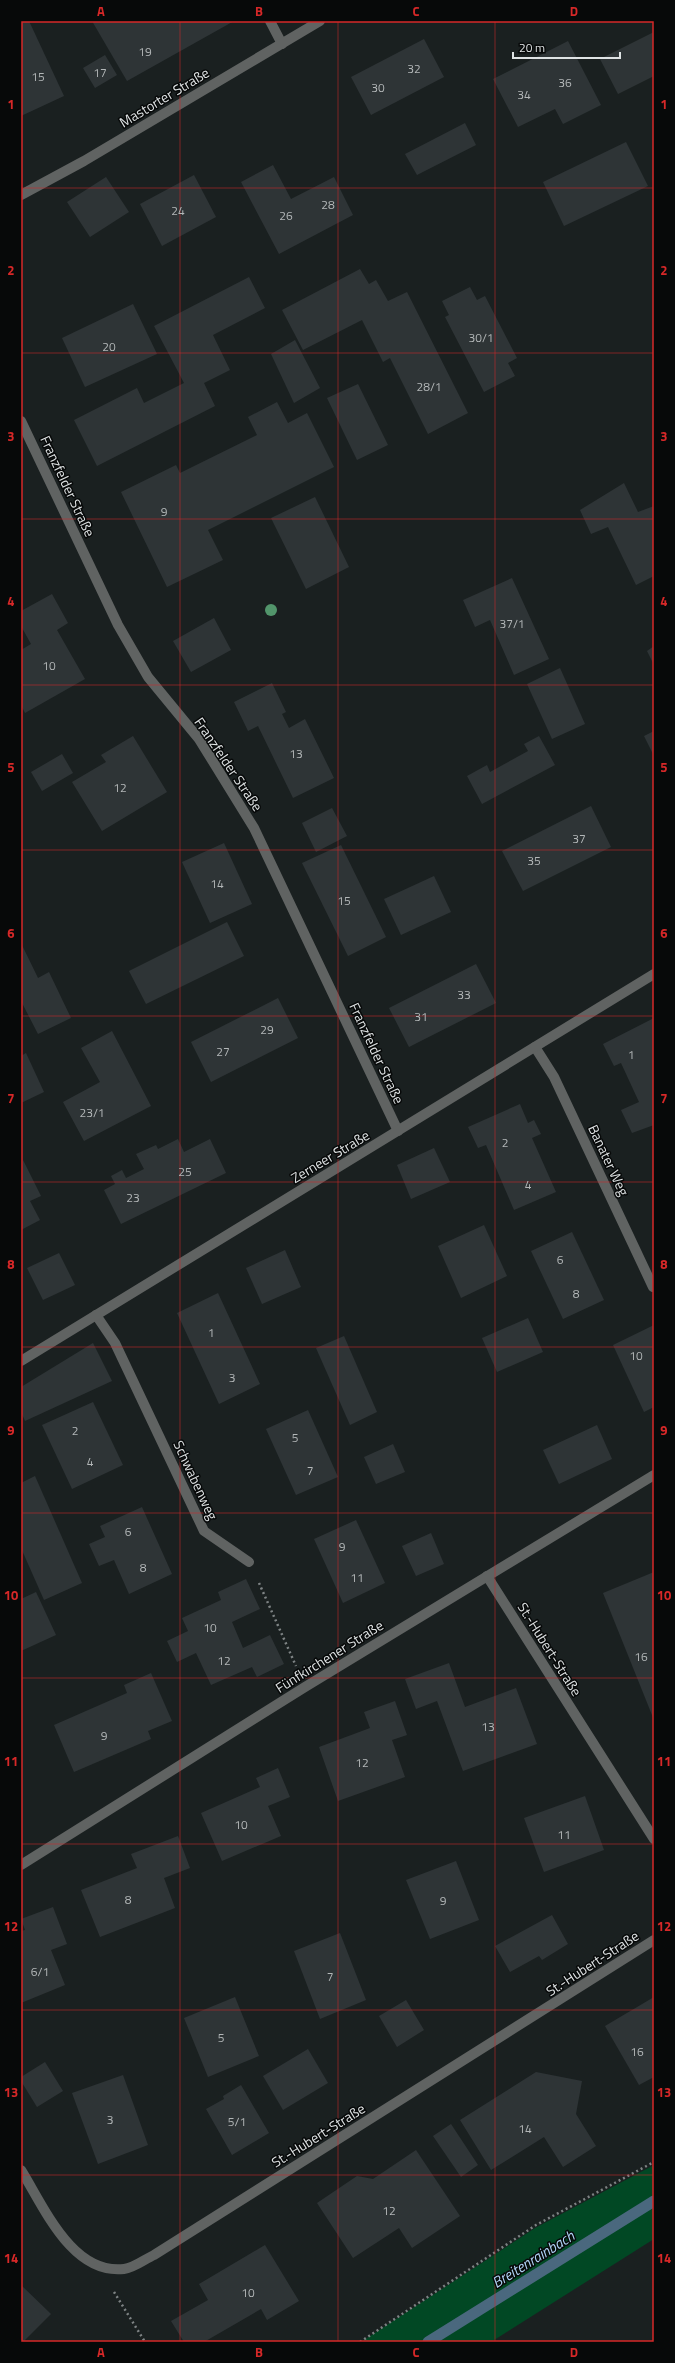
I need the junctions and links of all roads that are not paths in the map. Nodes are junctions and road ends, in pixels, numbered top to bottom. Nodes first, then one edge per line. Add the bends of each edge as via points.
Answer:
1 (270, 21) edge
2 (320, 21) edge
3 (282, 44) junction
4 (21, 196) edge
5 (21, 421) edge
6 (654, 974) edge
7 (535, 1047) junction
8 (398, 1131) junction
9 (653, 1287) dead end
10 (96, 1315) junction
11 (21, 1361) edge
12 (654, 1475) edge
13 (249, 1562) road end
14 (487, 1576) junction
15 (654, 1839) edge
16 (21, 1865) edge
17 (654, 1940) edge
18 (21, 2170) edge

1 - 3 street
2 - 3 street, Mastorter Straße
3 - 4 street, Mastorter Straße
5 - 8 street, Franzfelder Straße via 118,626 148,677 199,739 254,828
6 - 7 street, Zerneer Straße
7 - 8 street, Zerneer Straße
7 - 9 street, Banater Weg via 554,1077
8 - 10 street, Zerneer Straße
10 - 11 street, Zerneer Straße
10 - 13 street, Schwabenweg via 115,1343 204,1531
12 - 14 street, Fünfkirchener Straße
14 - 15 street, St.-Hubert-Straße
14 - 16 street, Fünfkirchener Straße
17 - 18 street, St.-Hubert-Straße via 154,2255 126,2269 105,2270 87,2262 67,2244

